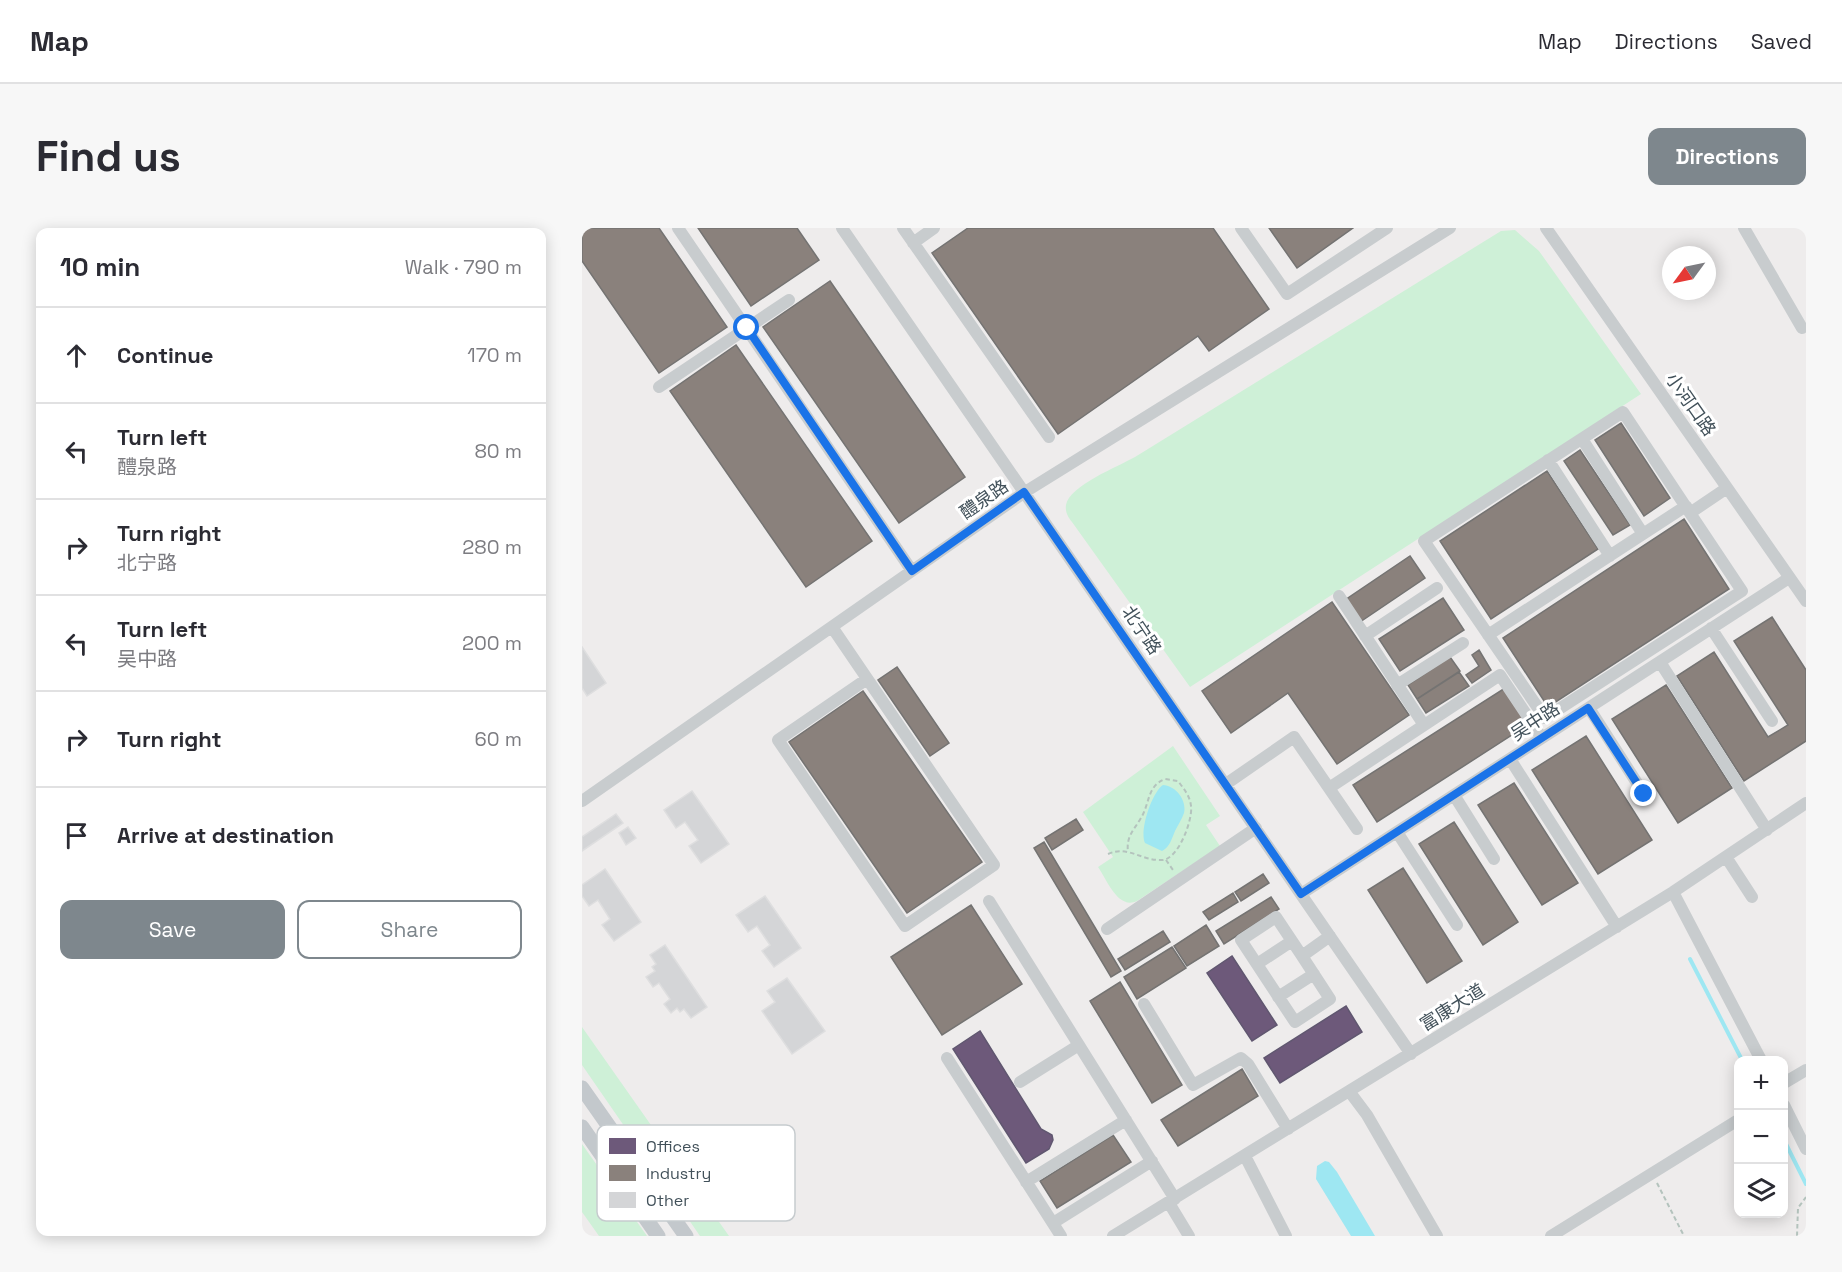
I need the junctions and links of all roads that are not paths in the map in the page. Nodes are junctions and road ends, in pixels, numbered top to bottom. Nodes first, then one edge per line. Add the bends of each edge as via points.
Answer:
1 (678, 228) edge
2 (842, 228) edge
3 (903, 228) edge
4 (934, 228) edge
5 (1241, 228) edge
6 (1387, 228) edge
7 (1450, 228) edge
8 (1546, 228) edge
9 (1744, 228) edge
10 (913, 243) junction
11 (789, 300) dead end
12 (747, 328) junction
13 (1802, 328) dead end
14 (659, 387) dead end
15 (1049, 437) dead end
16 (1581, 439) junction
17 (1548, 460) junction
18 (1727, 488) junction
19 (1024, 492) junction
20 (1688, 509) junction
21 (1643, 534) junction
22 (1610, 555) junction
23 (912, 571) junction
24 (1789, 578) junction
25 (1437, 588) dead end
26 (1339, 596) dead end
27 (1806, 601) edge
28 (832, 627) junction
29 (1711, 628) junction
30 (1488, 635) junction
31 (1365, 636) junction
32 (1463, 643) dead end
33 (1660, 662) junction
34 (867, 679) junction
35 (1397, 685) junction
36 (1588, 708) junction
37 (1772, 721) dead end
38 (1424, 725) junction
39 (1542, 738) junction
40 (1510, 759) junction
41 (1226, 784) junction
42 (1329, 788) junction
43 (1644, 794) dead end
44 (1454, 795) junction
45 (582, 801) edge
46 (1806, 803) edge
47 (1256, 828) junction
48 (1357, 829) dead end
49 (1767, 830) junction
50 (1397, 832) junction
51 (1726, 857) junction
52 (1494, 860) dead end
53 (1673, 892) junction
54 (1301, 894) junction
55 (1752, 897) dead end
56 (989, 901) dead end
57 (1457, 925) dead end
58 (1617, 927) junction
59 (1107, 929) dead end
60 (1330, 936) junction
61 (1292, 940) junction
62 (1302, 956) junction
63 (1257, 964) junction
64 (1314, 974) junction
65 (1278, 997) junction
66 (1143, 1004) dead end
67 (1079, 1045) junction
68 (1411, 1054) junction
69 (1759, 1056) edge
70 (947, 1058) dead end
71 (1806, 1071) edge
72 (1788, 1081) edge
73 (1020, 1082) dead end
74 (582, 1088) edge
75 (1349, 1091) junction
76 (1786, 1110) edge
77 (1126, 1120) junction
78 (1734, 1123) edge
79 (608, 1125) edge
80 (582, 1127) edge
81 (1288, 1129) junction
82 (597, 1149) edge
83 (1806, 1149) edge
84 (1245, 1156) junction
85 (1152, 1161) junction
86 (1026, 1182) junction
87 (1172, 1201) junction
88 (648, 1221) edge
89 (675, 1221) edge
90 (1053, 1223) junction
91 (658, 1236) edge
92 (686, 1236) edge
93 (1061, 1236) edge
94 (1113, 1236) edge
95 (1189, 1236) edge
96 (1286, 1236) edge
97 (1437, 1236) edge
98 (1551, 1236) edge

1 - 12 street
2 - 19 street, 北宁路
3 - 10 street
4 - 10 street
5 - 6 street via 1287,294
7 - 19 street, 醴泉路
8 - 18 street, 小河口路
9 - 13 street
10 - 15 street
11 - 12 street
12 - 14 street
12 - 23 street
16 - 17 street
16 - 20 street via 1623,412
16 - 21 street
17 - 22 street
17 - 30 street via 1424,541
18 - 20 street
18 - 24 street, 小河口路
19 - 23 street, 醴泉路
19 - 41 street, 北宁路
20 - 21 street
20 - 30 street via 1742,591 1545,718
21 - 22 street
22 - 30 street
23 - 28 street, 醴泉路
24 - 27 street, 小河口路
24 - 29 street, 吴中路
25 - 31 street
26 - 31 street
28 - 34 street
28 - 45 street, 醴泉路
29 - 33 street, 吴中路
29 - 37 street
31 - 35 street
32 - 35 street
33 - 36 street, 吴中路
33 - 49 street
34 - 34 street via 994,865 905,926 778,740
35 - 38 street
36 - 39 street, 吴中路
36 - 43 street
38 - 39 street via 1500,675
38 - 42 street
39 - 40 street, 吴中路
40 - 44 street, 吴中路
40 - 58 street
41 - 42 street via 1294,737
41 - 47 street, 北宁路
42 - 48 street
44 - 50 street, 吴中路
44 - 52 street
46 - 49 street, 富康大道
47 - 54 street, 北宁路
47 - 59 street
49 - 51 street, 富康大道
50 - 54 street, 吴中路
50 - 57 street
51 - 53 street, 富康大道
51 - 55 street
53 - 58 street, 富康大道
53 - 69 street
54 - 60 street, 北宁路
56 - 67 street
58 - 68 street, 富康大道
60 - 62 street
60 - 68 street, 北宁路
61 - 62 street
61 - 63 street
61 - 63 street via 1276,917 1241,940
62 - 64 street
63 - 65 street
64 - 65 street
64 - 65 street via 1330,999 1295,1022
66 - 81 street via 1193,1085 1241,1058
67 - 73 street
67 - 77 street
68 - 75 street, 富康大道
70 - 86 street
71 - 72 street
74 - 79 main road
75 - 81 street, 富康大道
75 - 97 street
76 - 83 street
77 - 85 street
77 - 86 street
78 - 98 street
80 - 82 main road
81 - 84 street, 富康大道
84 - 87 street, 富康大道
84 - 96 street
85 - 87 street
85 - 90 street
86 - 90 street
87 - 94 street, 富康大道
87 - 95 street
88 - 91 main road
89 - 92 main road
90 - 93 street

